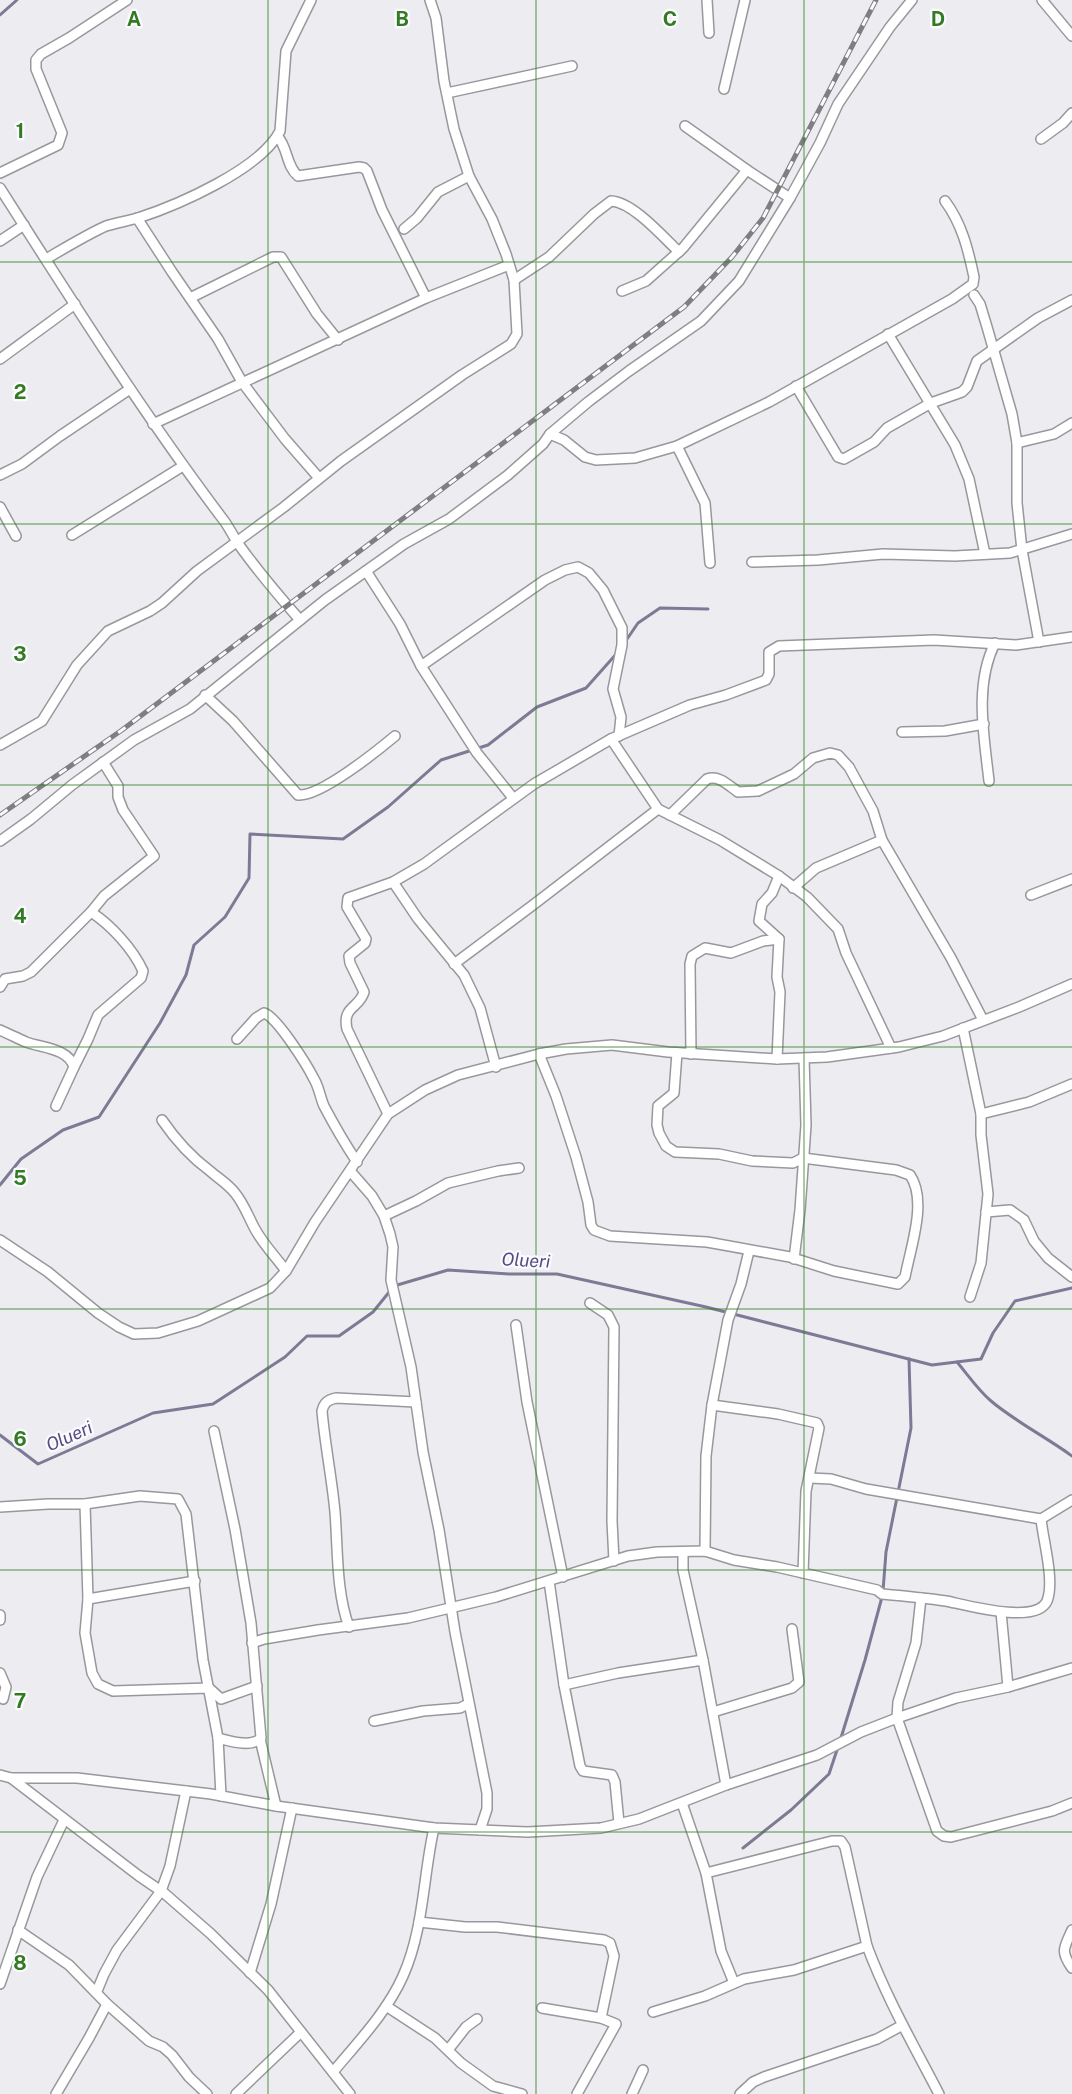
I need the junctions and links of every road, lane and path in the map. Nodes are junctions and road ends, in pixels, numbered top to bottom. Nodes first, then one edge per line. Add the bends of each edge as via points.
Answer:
1 (127, 0) edge
2 (311, 0) edge
3 (430, 0) edge
4 (707, 0) edge
5 (745, 0) edge
6 (912, 0) edge
7 (1041, 0) edge
8 (709, 33) dead end
9 (1072, 36) edge
10 (572, 66) dead end
11 (724, 89) dead end
12 (447, 93) junction
13 (1072, 113) edge
14 (686, 126) dead end
15 (278, 136) junction
16 (1041, 139) dead end
17 (747, 170) junction
18 (0, 172) edge
19 (470, 176) junction
20 (0, 188) edge
21 (790, 198) junction
22 (945, 201) dead end
23 (137, 218) junction
24 (24, 225) junction
25 (404, 230) dead end
26 (0, 241) edge
27 (679, 252) junction
28 (46, 259) junction
29 (509, 265) junction
30 (514, 280) junction
31 (622, 291) dead end
32 (974, 295) dead end
33 (190, 298) junction
34 (426, 298) junction
35 (1072, 300) edge
36 (75, 304) junction
37 (888, 334) junction
38 (338, 340) junction
39 (994, 348) junction
40 (0, 360) edge
41 (242, 382) junction
42 (796, 386) junction
43 (130, 389) junction
44 (931, 403) junction
45 (1072, 423) edge
46 (153, 424) junction
47 (550, 434) junction
48 (1017, 443) junction
49 (677, 446) junction
50 (183, 466) junction
51 (0, 475) edge
52 (319, 478) junction
53 (0, 507) edge
54 (1072, 534) edge
55 (72, 535) dead end
56 (16, 536) dead end
57 (237, 541) junction
58 (1022, 550) junction
59 (985, 554) junction
60 (752, 562) dead end
61 (710, 563) dead end
62 (366, 571) junction
63 (300, 620) junction
64 (1072, 637) edge
65 (1039, 642) junction
66 (995, 643) junction
67 (421, 666) junction
68 (205, 695) junction
69 (984, 724) junction
70 (902, 732) dead end
71 (395, 736) dead end
72 (615, 737) junction
73 (0, 745) edge
74 (104, 762) junction
75 (988, 781) dead end
76 (513, 798) junction
77 (658, 809) junction
78 (670, 814) junction
79 (882, 840) junction
80 (0, 841) edge
81 (779, 876) junction
82 (1072, 879) edge
83 (393, 882) junction
84 (793, 888) junction
85 (1031, 895) dead end
86 (91, 912) junction
87 (779, 939) junction
88 (454, 963) junction
89 (1072, 984) edge
90 (0, 987) edge
91 (983, 1020) junction
92 (963, 1028) junction
93 (0, 1030) edge
94 (237, 1039) dead end
95 (891, 1048) junction
96 (677, 1053) junction
97 (539, 1054) junction
98 (691, 1054) junction
99 (804, 1058) junction
100 (777, 1059) junction
101 (74, 1067) junction
102 (495, 1067) junction
103 (1072, 1084) edge
104 (56, 1106) dead end
105 (388, 1114) junction
106 (981, 1114) junction
107 (162, 1120) dead end
108 (803, 1158) junction
109 (357, 1162) junction
110 (519, 1168) dead end
111 (351, 1172) junction
112 (986, 1212) junction
113 (384, 1216) junction
114 (0, 1240) edge
115 (749, 1251) junction
116 (794, 1259) junction
117 (286, 1271) junction
118 (1072, 1277) edge
119 (970, 1297) dead end
120 (590, 1303) dead end
121 (516, 1325) dead end
122 (416, 1402) junction
123 (712, 1405) junction
124 (214, 1431) dead end
125 (810, 1478) junction
126 (1072, 1500) edge
127 (85, 1504) junction
128 (0, 1508) edge
129 (1041, 1519) junction
130 (705, 1551) junction
131 (683, 1552) junction
132 (614, 1561) junction
133 (803, 1572) junction
134 (563, 1577) junction
135 (195, 1581) junction
136 (549, 1581) junction
137 (921, 1598) junction
138 (88, 1599) junction
139 (451, 1608) junction
140 (1001, 1612) junction
141 (0, 1614) edge
142 (0, 1620) edge
143 (349, 1627) junction
144 (792, 1629) dead end
145 (252, 1643) junction
146 (703, 1660) junction
147 (1072, 1668) edge
148 (0, 1673) edge
149 (564, 1685) junction
150 (257, 1686) junction
151 (1008, 1687) junction
152 (209, 1688) junction
153 (3, 1699) dead end
154 (468, 1704) junction
155 (713, 1712) junction
156 (897, 1718) junction
157 (374, 1721) dead end
158 (218, 1738) junction
159 (260, 1739) junction
160 (0, 1775) edge
161 (11, 1778) junction
162 (726, 1785) junction
163 (186, 1791) junction
164 (221, 1796) junction
165 (682, 1803) junction
166 (1072, 1803) edge
167 (276, 1806) junction
168 (292, 1808) junction
169 (64, 1820) junction
170 (619, 1824) junction
171 (434, 1828) junction
172 (480, 1830) junction
173 (706, 1873) junction
174 (160, 1891) junction
175 (419, 1922) junction
176 (18, 1929) junction
177 (1072, 1930) edge
178 (867, 1946) junction
179 (1072, 1966) edge
180 (250, 1973) junction
181 (734, 1983) junction
182 (0, 1984) edge
183 (97, 1991) junction
184 (107, 2004) junction
185 (386, 2006) junction
186 (542, 2008) dead end
187 (653, 2012) dead end
188 (601, 2018) junction
189 (477, 2019) dead end
190 (901, 2026) junction
191 (301, 2032) junction
192 (448, 2049) junction
193 (643, 2070) dead end
194 (333, 2072) junction
195 (56, 2094) edge
196 (207, 2094) edge
197 (236, 2094) edge
198 (350, 2094) edge
199 (522, 2094) edge
200 (577, 2094) edge
201 (632, 2094) edge
202 (740, 2094) edge
203 (939, 2094) edge

1 - 18 street via 36,60 36,69 62,133 58,145
2 - 15 street via 286,51
3 - 12 street
4 - 8 street
5 - 11 street
6 - 21 street via 838,104
7 - 9 street
10 - 12 street
12 - 19 street
13 - 16 street
14 - 17 street
15 - 23 street via 235,173
15 - 34 street via 298,176 364,168
17 - 21 street
17 - 27 street
19 - 25 street via 438,192
19 - 29 street
20 - 24 street
21 - 47 street via 739,281 701,321 629,371
22 - 37 street via 964,235 973,284
23 - 28 street via 107,226
23 - 33 street
24 - 26 street
24 - 28 street
27 - 30 street via 630,208 611,201 549,257
27 - 31 street via 646,281
28 - 36 street
29 - 30 street
29 - 34 street
30 - 52 street via 518,334 511,344
32 - 39 street
33 - 38 street via 280,257
33 - 41 street
34 - 38 street
35 - 39 street
36 - 40 street
36 - 43 street
37 - 42 street
37 - 44 street
38 - 41 street
39 - 44 street via 975,364 962,392
39 - 48 street
41 - 46 street
41 - 52 street
42 - 44 street via 838,457 844,459
42 - 49 street
43 - 46 street
43 - 51 street
44 - 59 street via 969,479
45 - 48 street via 1054,434
46 - 50 street
47 - 49 street via 596,460 635,458
47 - 62 street via 508,475 449,519
48 - 58 street
49 - 61 street via 705,503
50 - 55 street
50 - 57 street
52 - 57 street
53 - 56 street
54 - 58 street
57 - 63 street
57 - 73 street via 156,607 108,631 77,665 42,721
58 - 59 street
58 - 65 street
59 - 60 street via 883,554
62 - 63 street
62 - 67 street
63 - 68 street
64 - 65 street
65 - 66 street
66 - 69 street via 985,670
66 - 72 street via 934,640 779,646 769,652 769,674 759,684 690,705
67 - 72 street via 545,580 578,567 589,573 603,590 622,628 613,689 621,717
67 - 76 street via 470,743
68 - 71 street via 298,795 328,784
68 - 74 street via 190,709
69 - 70 street
69 - 75 street
72 - 76 street
72 - 77 street
74 - 80 street
74 - 86 street via 118,786 123,810 154,856 104,896
76 - 83 street via 424,864
77 - 78 street
77 - 88 street
78 - 79 street via 708,779 720,779 738,792 758,791 794,774 813,758 830,753 838,755 849,767 873,811
78 - 81 street
79 - 84 street via 816,868
79 - 91 street
81 - 84 street
81 - 87 street via 762,904 759,921
82 - 85 street
83 - 88 street
83 - 105 street via 354,895 346,902 366,939 349,956 364,992 345,1021
84 - 95 street via 838,929
86 - 90 street via 31,972 5,980
86 - 101 street via 113,931 143,971 141,978 98,1015
87 - 98 street via 731,953 705,948 692,956
87 - 100 street
88 - 102 street via 480,1008
89 - 91 street
91 - 92 street
92 - 95 street
92 - 106 street
93 - 101 street via 64,1053
94 - 109 street via 256,1018 269,1014 315,1080 323,1103
95 - 99 street
96 - 97 street via 612,1045
96 - 98 street
96 - 108 street via 674,1093 658,1106 657,1125 666,1146 675,1152 718,1154 752,1161 793,1163
97 - 102 street
97 - 115 street via 576,1156 594,1230 610,1236 707,1242
98 - 100 street
99 - 100 street
99 - 108 street
101 - 104 street
102 - 105 street via 458,1075
103 - 106 street via 1029,1102
105 - 109 street
106 - 112 street
107 - 117 street via 184,1147 236,1194 258,1234
108 - 116 street
108 - 116 street via 910,1175 919,1207 905,1277 898,1284
109 - 111 street
110 - 113 street via 448,1183
111 - 113 street
111 - 117 street
112 - 118 street via 1010,1210 1024,1220 1048,1258
112 - 119 street via 981,1263
113 - 122 street via 393,1247 392,1280
114 - 117 street via 48,1272 98,1313 134,1334 158,1333 198,1321 270,1288
115 - 116 street
115 - 123 street via 729,1315
120 - 132 street via 608,1315 614,1327
121 - 134 street via 523,1379
122 - 139 street
122 - 143 street via 336,1398 323,1405 340,1585
123 - 125 street via 817,1423
123 - 130 street via 706,1456
124 - 145 street via 235,1529
125 - 129 street
125 - 133 street via 804,1517
126 - 129 street
127 - 128 street
127 - 135 street via 140,1496 178,1499 186,1514
127 - 138 street
129 - 140 street via 1049,1568 1048,1599 1037,1610
130 - 131 street
130 - 133 street
131 - 132 street via 657,1552
131 - 146 street via 683,1570
132 - 134 street
133 - 137 street via 882,1594
134 - 136 street
135 - 138 street
135 - 152 street
136 - 139 street
136 - 149 street
137 - 140 street
137 - 156 street via 916,1643
138 - 152 street via 85,1633 92,1673 98,1684 113,1691
139 - 143 street
139 - 154 street
140 - 151 street
141 - 142 street
143 - 145 street
144 - 155 street via 799,1682 796,1686
145 - 150 street
146 - 149 street
146 - 155 street
147 - 151 street
148 - 153 street via 6,1687
149 - 170 street via 580,1766 583,1771 612,1775
150 - 152 street via 221,1699
150 - 159 street
151 - 156 street via 956,1698
152 - 158 street
154 - 157 street
154 - 172 street via 487,1793
155 - 162 street
156 - 162 street via 817,1755
156 - 166 street via 937,1831 944,1836
158 - 159 street via 246,1743
158 - 164 street
159 - 167 street
160 - 161 street
161 - 163 street via 77,1778
161 - 169 street
162 - 165 street
163 - 164 street
163 - 174 street via 170,1866
164 - 167 street
165 - 170 street
165 - 173 street
167 - 168 street
168 - 171 street
168 - 180 street via 271,1904
169 - 174 street
169 - 176 street
170 - 172 street via 528,1832
171 - 172 street
171 - 175 street
173 - 178 street via 841,1841
173 - 181 street via 721,1951
174 - 180 street
174 - 183 street via 117,1950
175 - 185 street via 403,1975
175 - 188 street via 497,1927 610,1943 614,1956
176 - 182 street
176 - 183 street via 69,1965
177 - 179 street via 1064,1949
178 - 181 street via 794,1970
178 - 190 street
180 - 191 street
181 - 187 street
183 - 184 street
184 - 195 street
184 - 196 street via 149,2041 163,2047
185 - 192 street
185 - 194 street
186 - 188 street
188 - 200 street via 616,2026
189 - 192 street
190 - 202 street via 877,2039 764,2077
190 - 203 street
191 - 194 street
191 - 197 street
192 - 199 street via 493,2086
193 - 201 street
194 - 198 street

